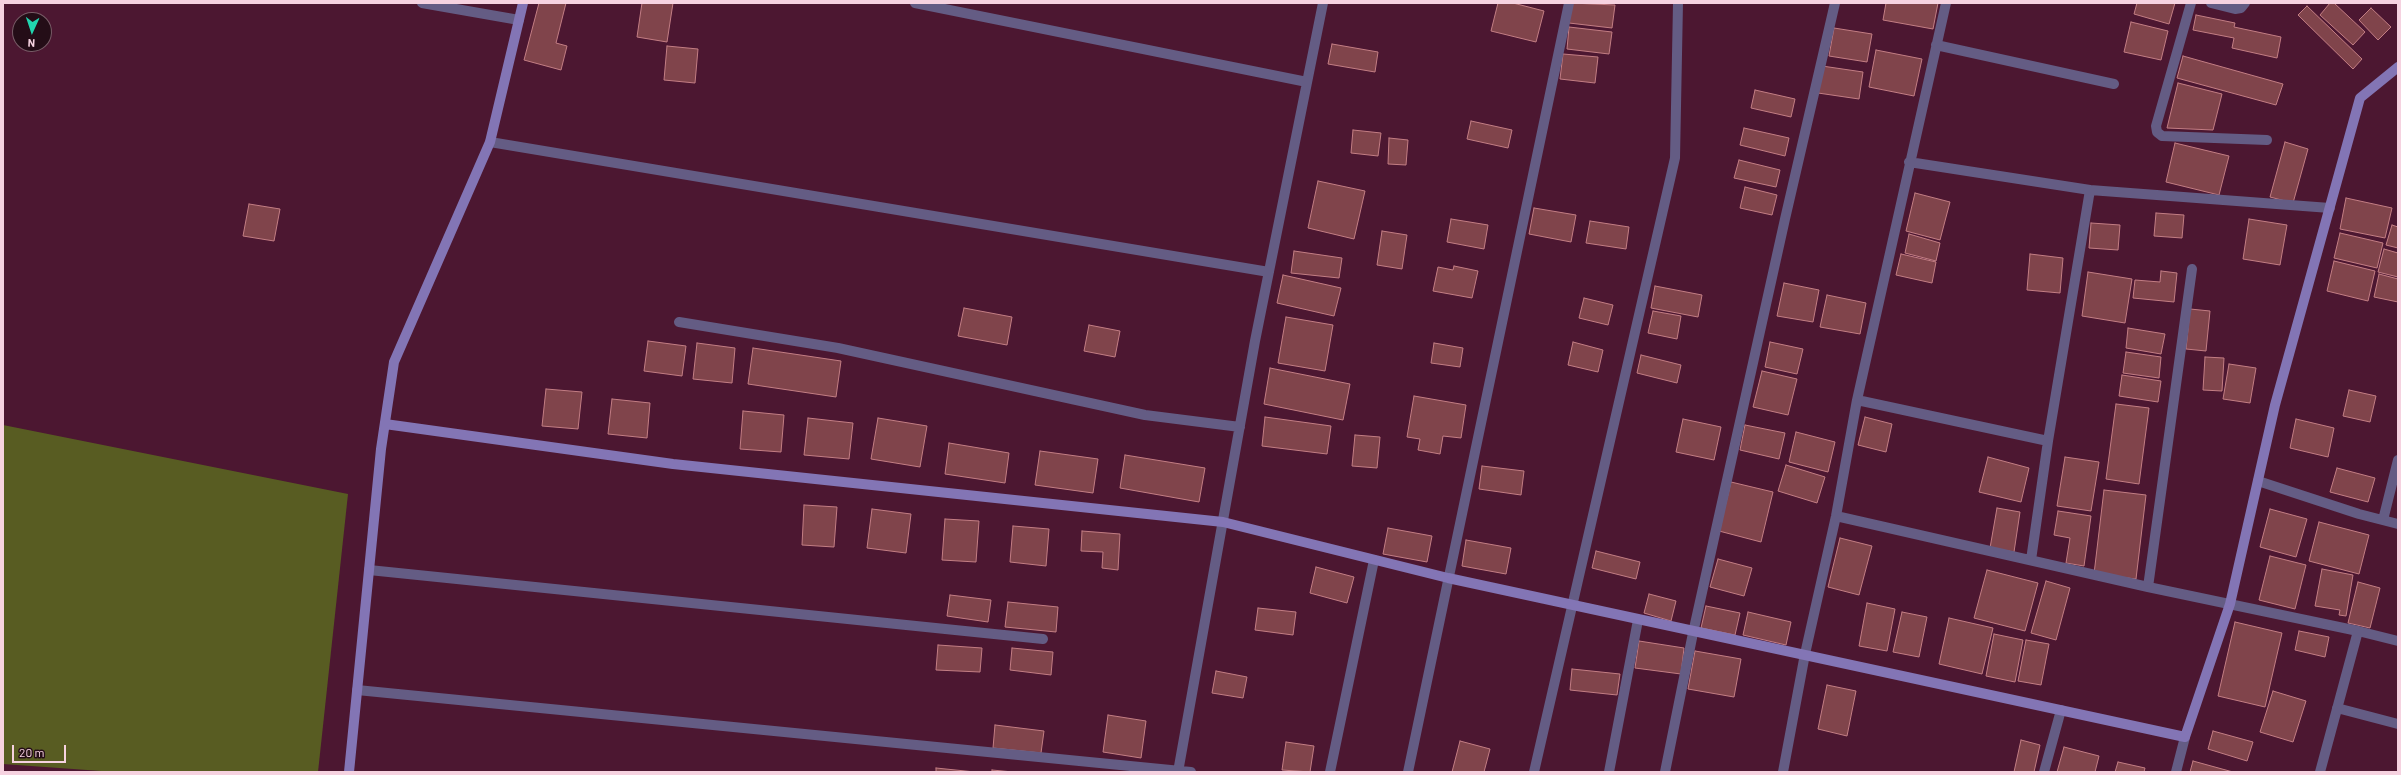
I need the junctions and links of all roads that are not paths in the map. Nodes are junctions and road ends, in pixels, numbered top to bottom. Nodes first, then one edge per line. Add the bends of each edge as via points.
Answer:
1 (422, 3) edge
2 (523, 3) edge
3 (915, 3) edge
4 (1323, 3) edge
5 (1569, 3) edge
6 (1678, 3) edge
7 (1835, 3) edge
8 (1946, 3) edge
9 (2192, 3) edge
10 (2211, 3) edge
11 (2245, 3) edge
12 (519, 20) junction
13 (1936, 45) junction
14 (2398, 68) edge
15 (1307, 82) junction
16 (2114, 84) dead end
17 (2267, 140) dead end
18 (490, 142) junction
19 (1909, 162) junction
20 (2090, 190) junction
21 (2330, 208) junction
22 (2192, 269) dead end
23 (1269, 272) junction
24 (679, 322) dead end
25 (1857, 400) junction
26 (385, 424) junction
27 (1240, 428) junction
28 (2048, 441) junction
29 (2398, 460) edge
30 (2258, 481) junction
31 (1836, 516) junction
32 (2383, 520) junction
33 (1223, 522) junction
34 (2398, 524) edge
35 (1374, 560) junction
36 (2031, 560) junction
37 (369, 570) junction
38 (1448, 578) junction
39 (2148, 587) junction
40 (2230, 604) junction
41 (1571, 605) junction
42 (1638, 620) junction
43 (2358, 631) junction
44 (1694, 633) junction
45 (1043, 639) dead end
46 (2398, 641) edge
47 (1805, 654) junction
48 (357, 690) junction
49 (2338, 708) junction
50 (2061, 710) junction
51 (2398, 724) edge
52 (2185, 737) junction
53 (1178, 771) edge
54 (349, 772) edge
55 (1191, 772) edge
56 (1330, 772) edge
57 (1408, 772) edge
58 (1534, 772) edge
59 (1608, 772) edge
60 (1665, 772) edge
61 (1783, 772) edge
62 (2044, 772) edge
63 (2176, 772) edge
64 (2320, 772) edge

1 - 12 street
2 - 12 street
3 - 15 street
4 - 15 street
5 - 38 street
6 - 41 street via 1675,158
7 - 44 street
8 - 13 street
9 - 17 street via 2156,126 2157,132 2162,136
10 - 11 street via 2235,9 2241,8
12 - 18 street
13 - 16 street
13 - 19 street
14 - 21 street via 2360,98
15 - 23 street
18 - 23 street
18 - 26 street via 394,362
19 - 20 street
19 - 25 street
20 - 21 street
20 - 28 street
21 - 30 street via 2275,405
22 - 39 street
23 - 27 street
24 - 27 street via 838,348 1145,415
25 - 28 street
25 - 31 street
26 - 33 street via 673,464
26 - 37 street
27 - 33 street
28 - 36 street
29 - 32 street
30 - 32 street
30 - 40 street
31 - 36 street
31 - 47 street
32 - 34 street
33 - 35 street
33 - 53 street
35 - 38 street
35 - 56 street
36 - 39 street
37 - 45 street
37 - 48 street
38 - 41 street
38 - 57 street
39 - 40 street
40 - 43 street
40 - 52 street
41 - 42 street
41 - 58 street
42 - 44 street
42 - 59 street
43 - 46 street
43 - 49 street
44 - 47 street
44 - 60 street
47 - 50 street
47 - 61 street
48 - 53 street
48 - 54 street
49 - 51 street
49 - 64 street
50 - 52 street
50 - 62 street
52 - 63 street
53 - 55 street

